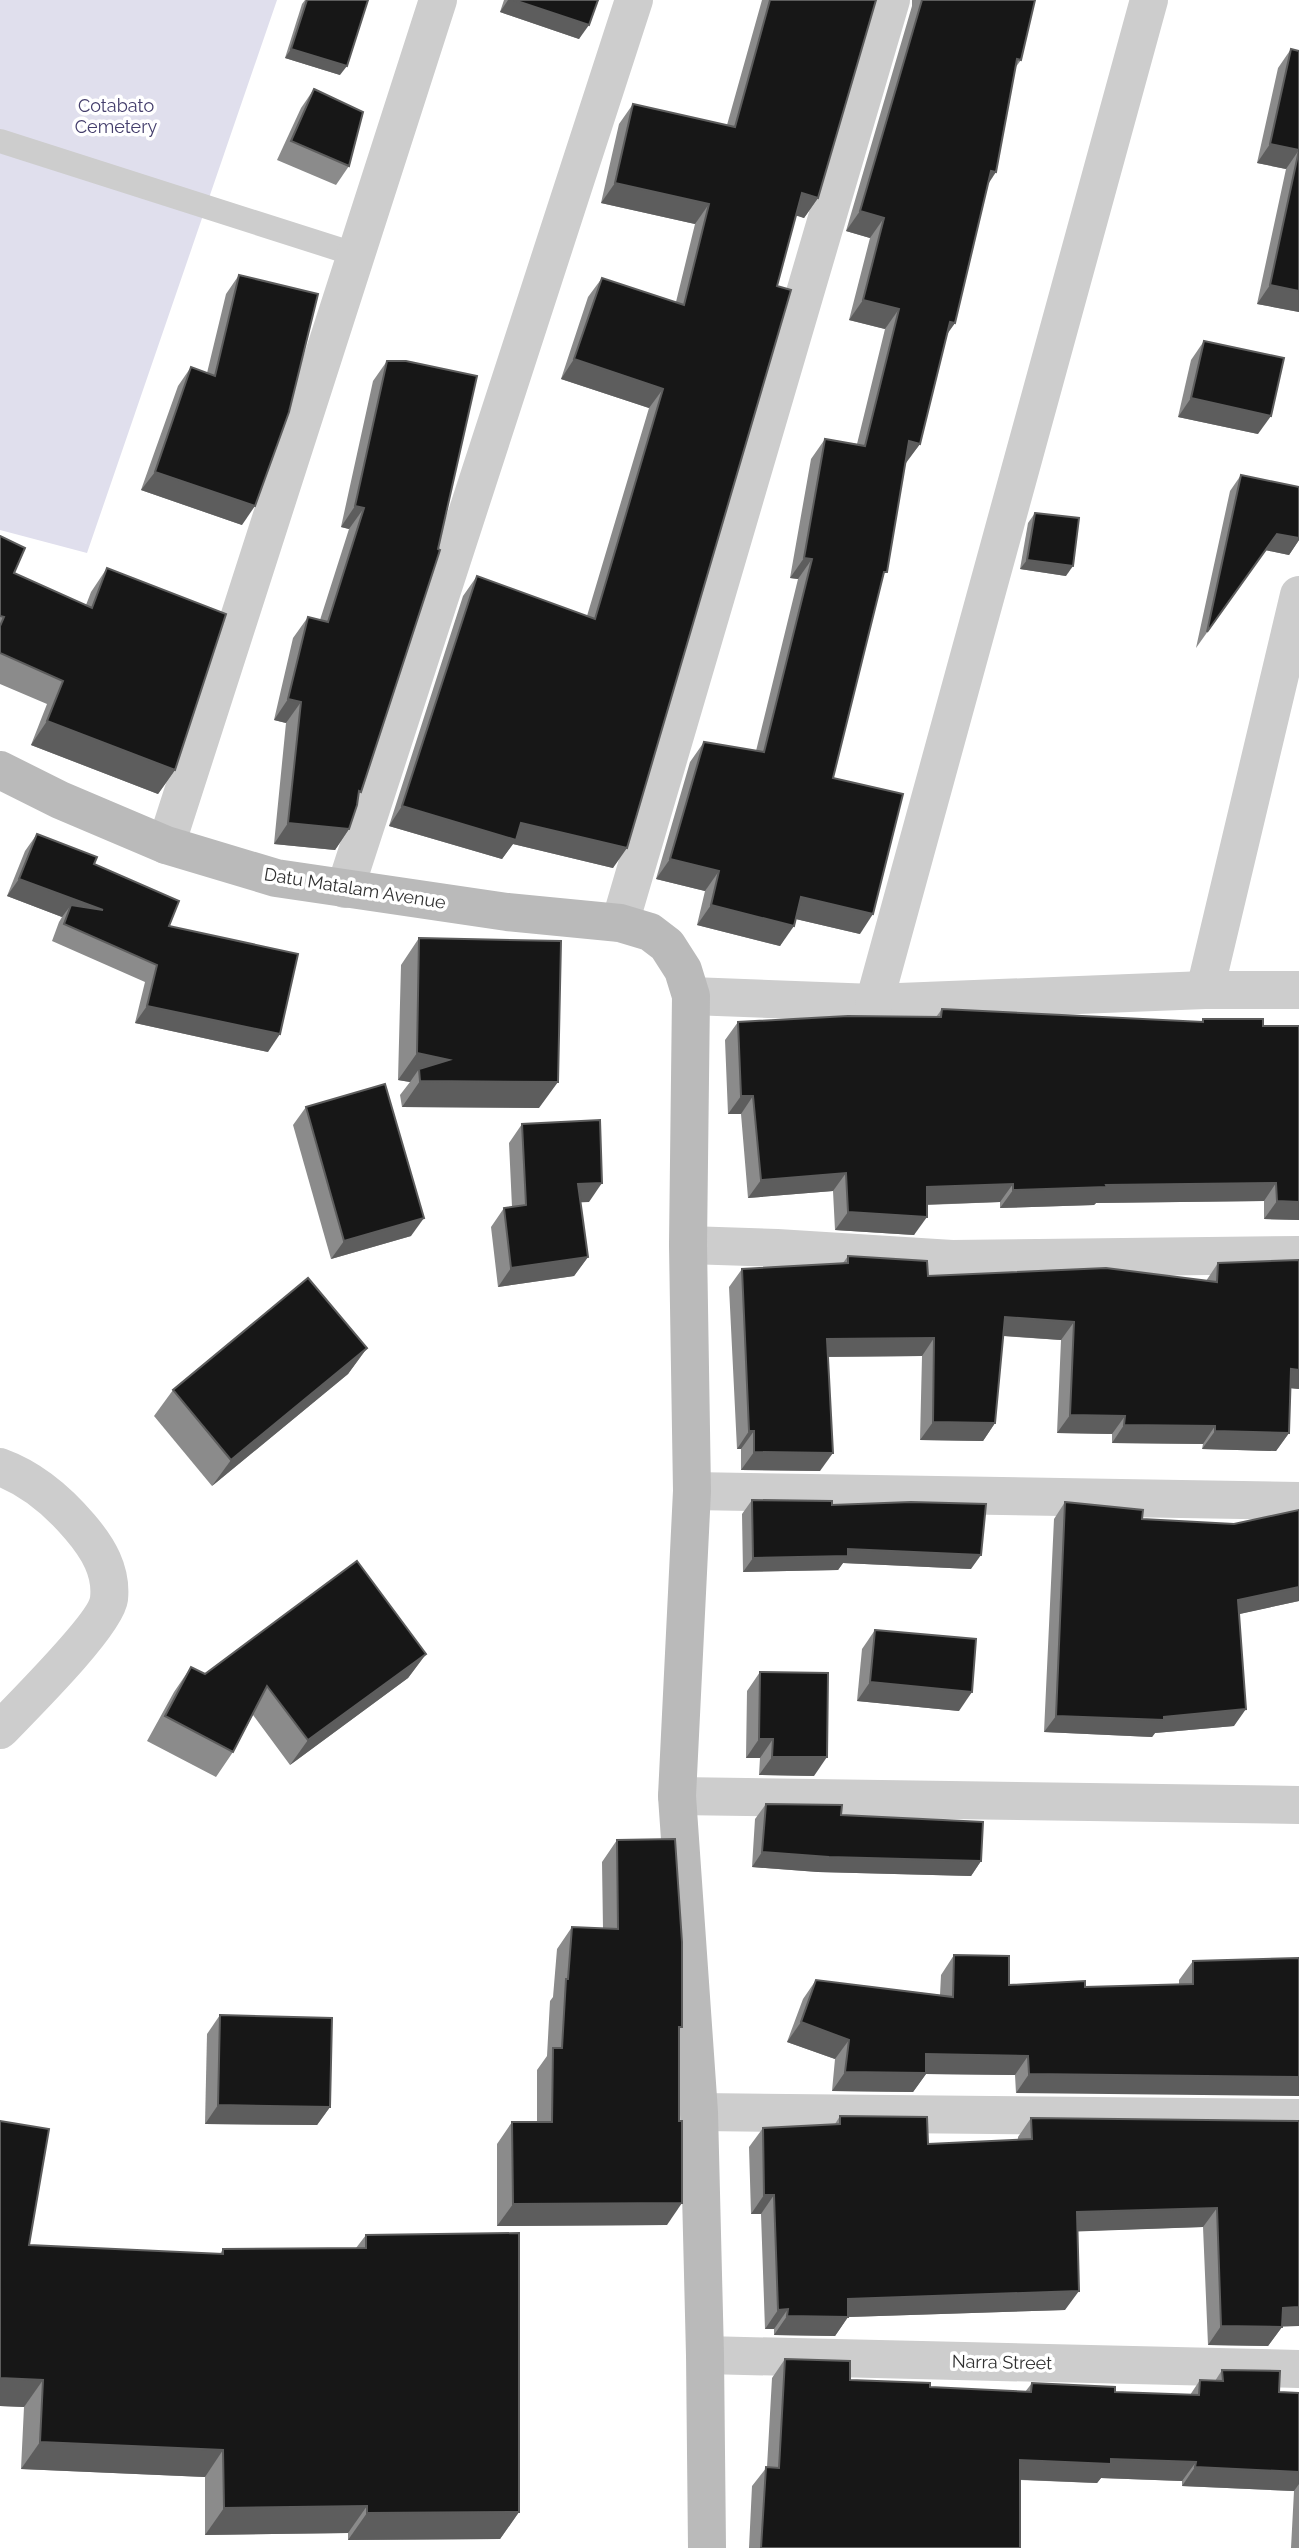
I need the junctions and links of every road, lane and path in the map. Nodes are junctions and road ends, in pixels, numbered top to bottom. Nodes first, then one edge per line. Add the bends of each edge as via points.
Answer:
1 (438, 0) edge
2 (634, 0) edge
3 (891, 0) edge
4 (1149, 0) edge
5 (0, 141) edge
6 (357, 255) junction
7 (1299, 595) edge
8 (0, 770) edge
9 (166, 845) junction
10 (345, 889) junction
11 (620, 923) junction
12 (1299, 989) edge
13 (1205, 990) junction
14 (691, 996) junction
15 (874, 1003) junction
16 (688, 1245) junction
17 (1299, 1255) edge
18 (0, 1467) edge
19 (692, 1490) junction
20 (1299, 1501) edge
21 (0, 1730) edge
22 (677, 1796) junction
23 (1299, 1805) edge
24 (699, 2112) junction
25 (1299, 2118) edge
26 (705, 2355) junction
27 (1299, 2369) edge
28 (707, 2548) edge

1 - 6 street
2 - 10 street
3 - 11 street
4 - 15 street
5 - 6 lane
6 - 9 street
7 - 13 street
8 - 9 main road, Datu Matalam Avenue
9 - 10 main road, Datu Matalam Avenue via 276,878
10 - 11 main road, Datu Matalam Avenue
11 - 14 main road, Datu Matalam Avenue via 650,932 667,945 683,970
12 - 13 street
13 - 15 street
14 - 15 street
14 - 16 main road
16 - 17 street via 952,1259
16 - 19 main road
18 - 21 street via 45,1491 92,1541 109,1573 109,1602 93,1628
19 - 20 street
19 - 22 main road
22 - 23 street
22 - 24 main road
24 - 25 street
24 - 26 main road
26 - 27 street, Narra Street
26 - 28 main road

